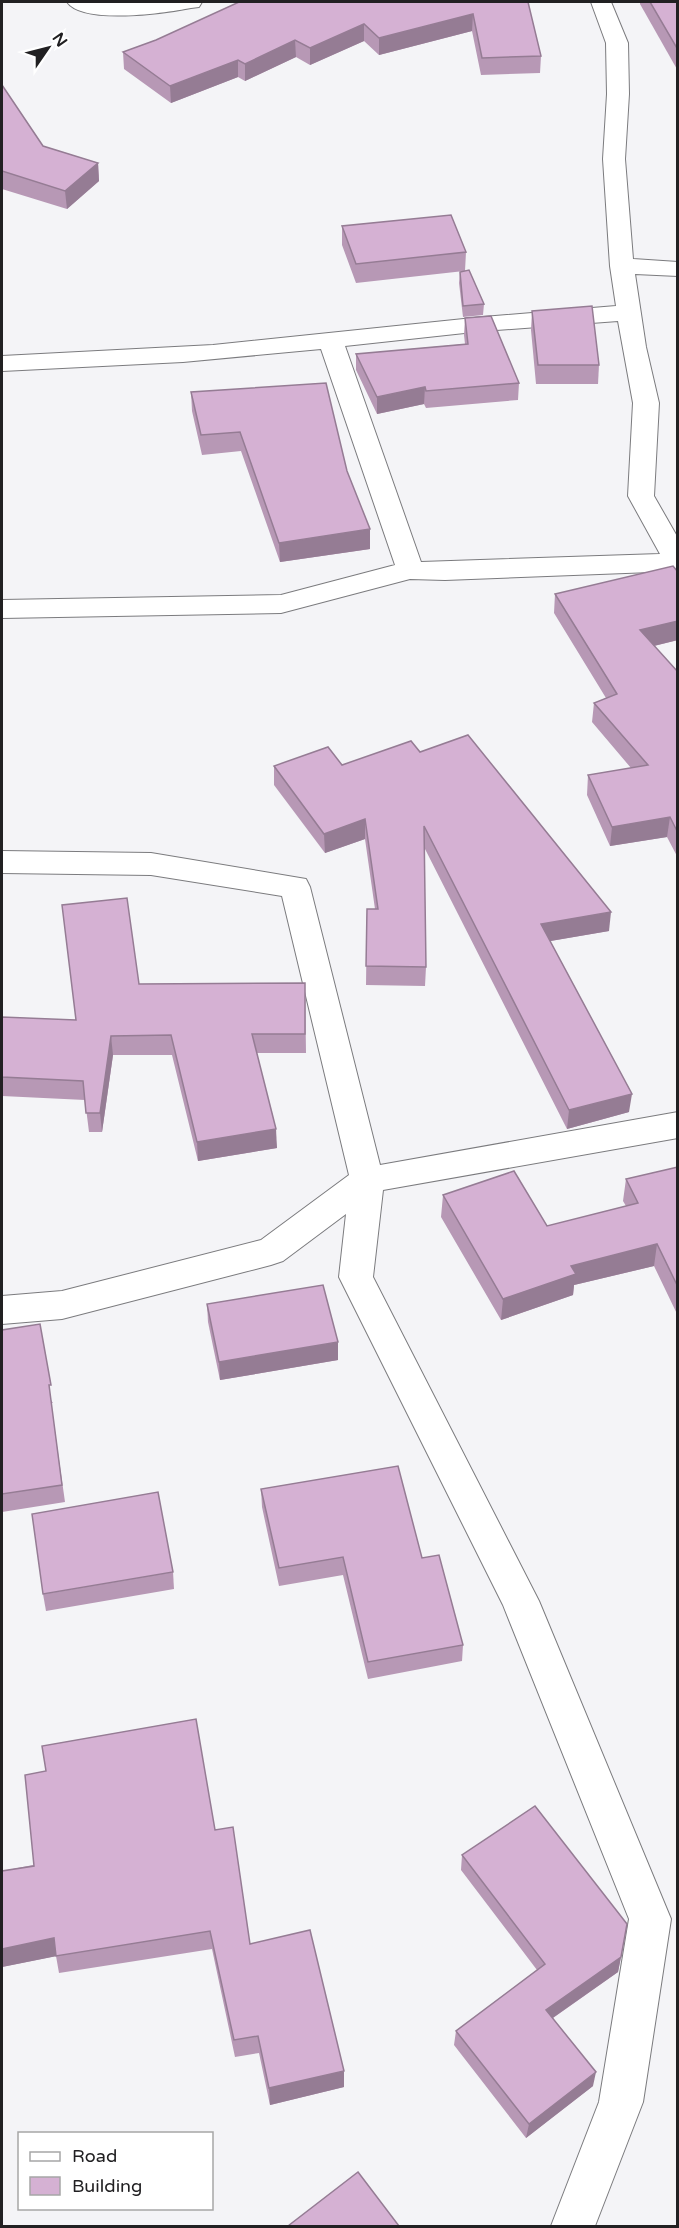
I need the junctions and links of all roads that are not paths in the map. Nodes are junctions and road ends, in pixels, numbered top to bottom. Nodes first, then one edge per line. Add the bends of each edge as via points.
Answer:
1 (78, 2) edge
2 (191, 2) edge
3 (601, 2) edge
4 (622, 266) junction
5 (678, 269) edge
6 (629, 313) junction
7 (330, 339) junction
8 (2, 363) edge
9 (677, 562) edge
10 (410, 570) junction
11 (2, 609) edge
12 (2, 862) edge
13 (678, 1125) edge
14 (367, 1180) junction
15 (2, 1310) edge
16 (573, 2226) edge

1 - 2 street via 128,11
3 - 4 street via 617,43 614,159
4 - 5 street
4 - 6 street
6 - 7 street via 547,317
6 - 9 street via 646,403 641,496
7 - 8 street via 241,350
7 - 10 street
9 - 10 street
10 - 11 street via 281,604
12 - 14 street via 151,864 295,887
13 - 14 street
14 - 15 street via 271,1251 62,1305
14 - 16 street via 356,1277 520,1601 650,1919 621,2102

